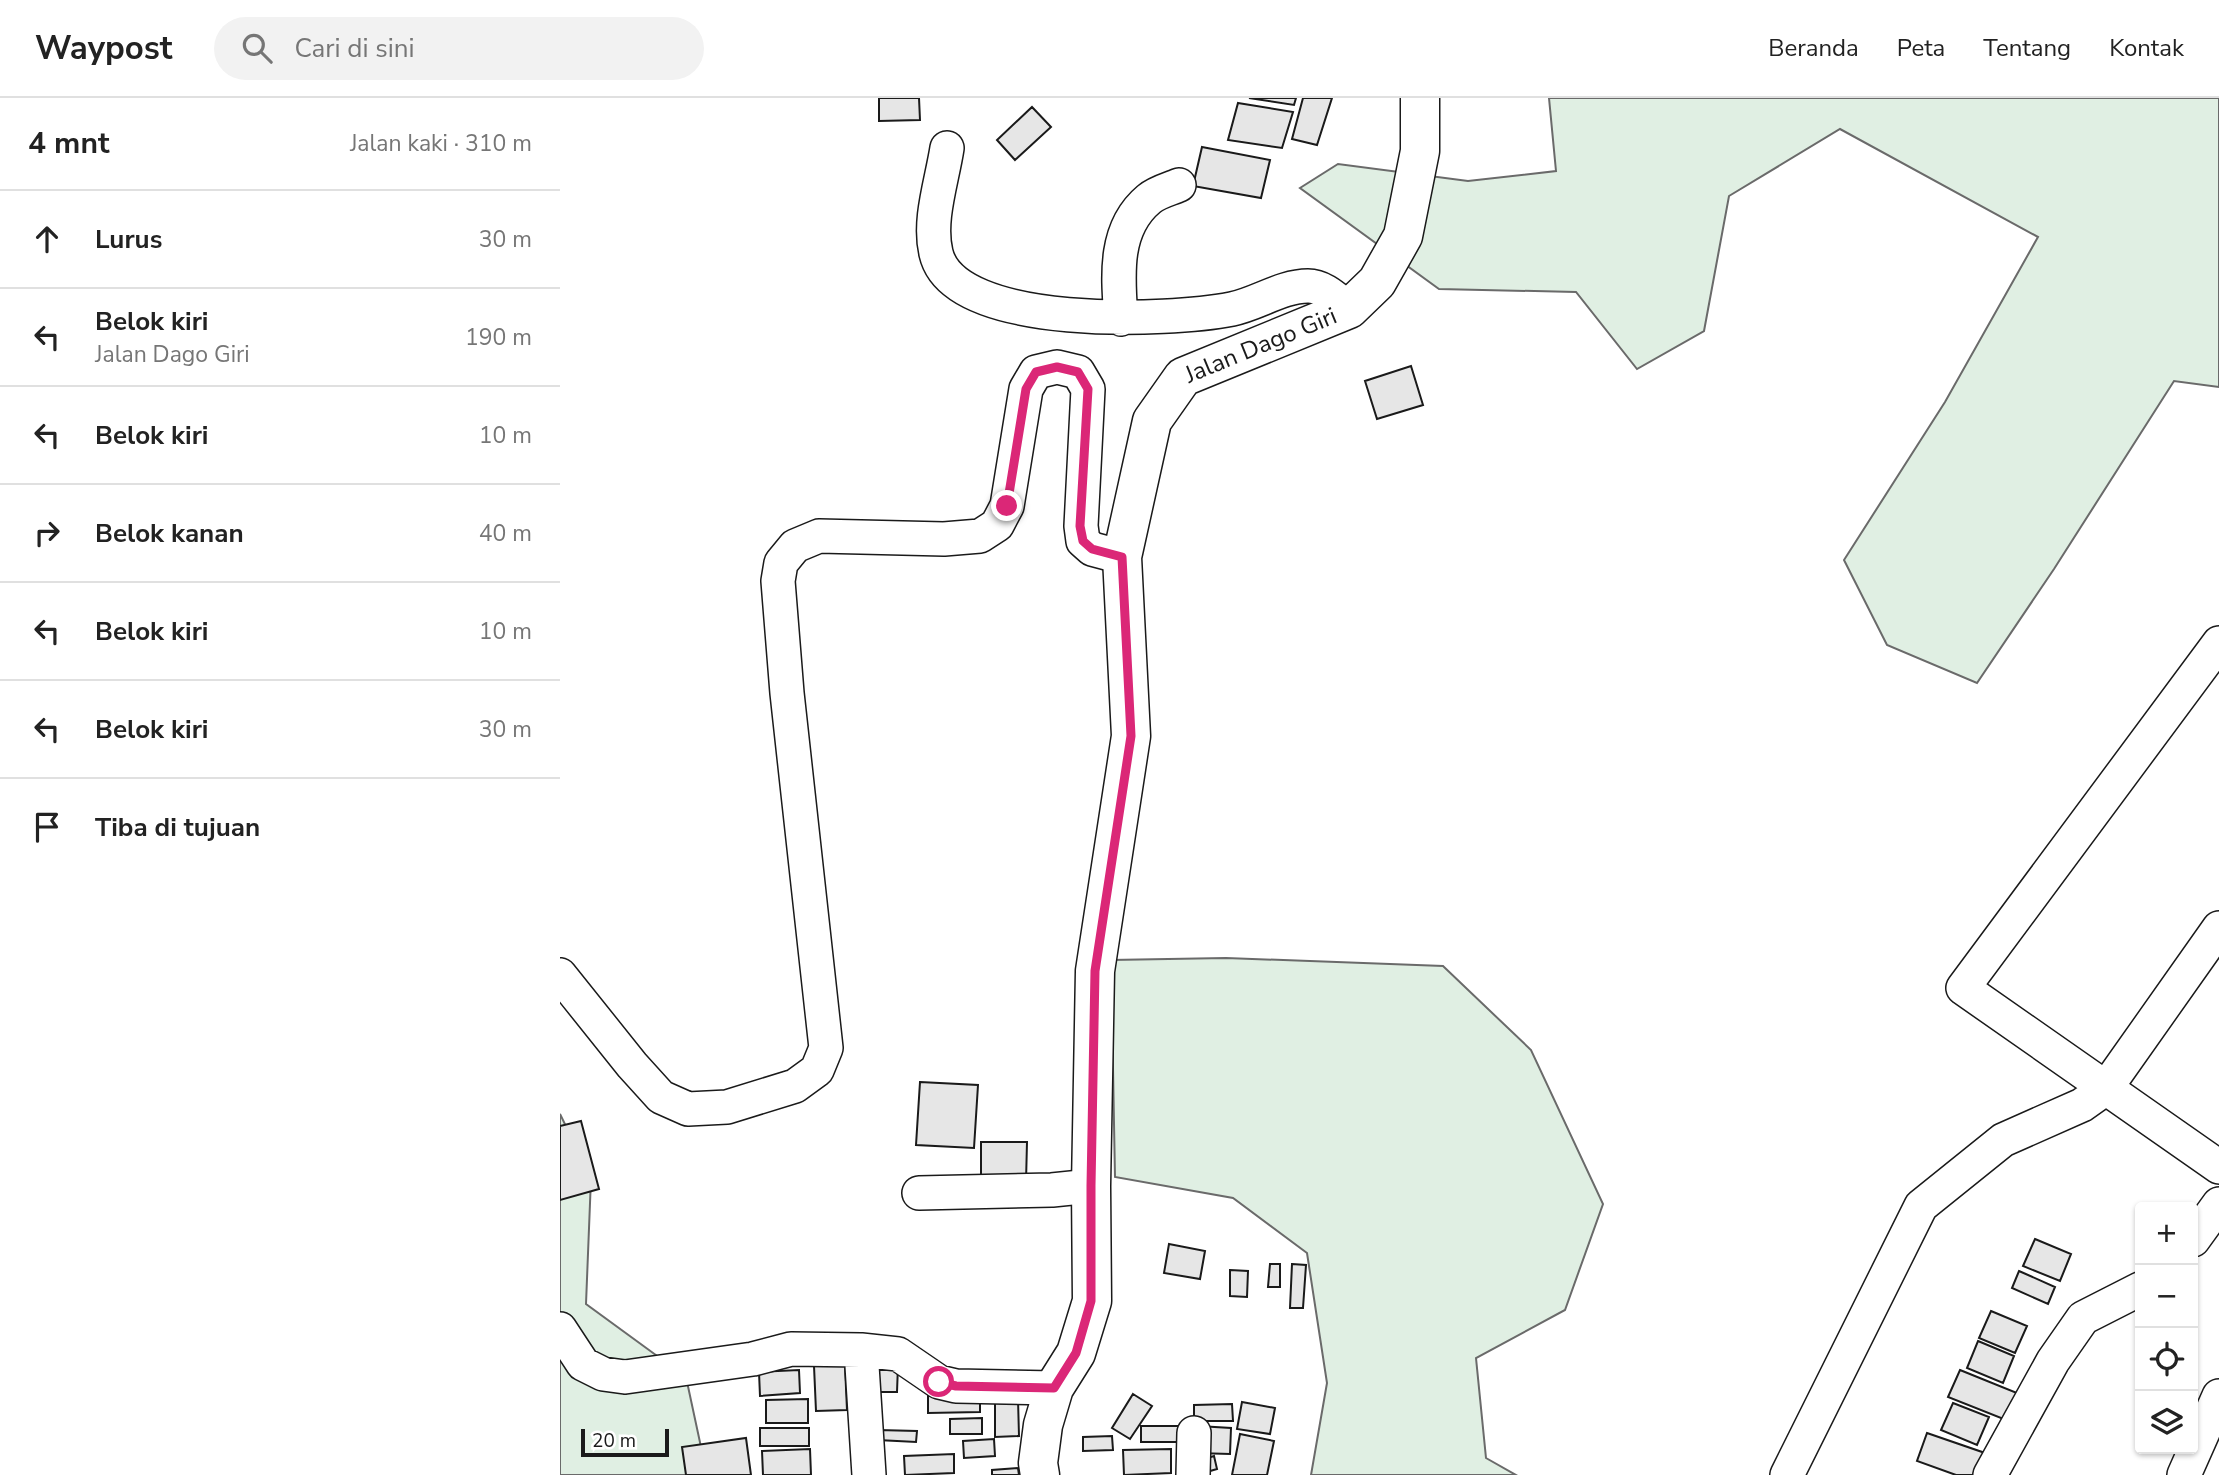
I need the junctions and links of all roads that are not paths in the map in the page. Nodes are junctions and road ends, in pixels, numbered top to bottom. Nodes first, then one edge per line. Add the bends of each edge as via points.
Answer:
1 (1420, 98) edge
2 (947, 148) dead end
3 (1179, 185) dead end
4 (1349, 309) junction
5 (1121, 318) junction
6 (1122, 557) junction
7 (2219, 643) edge
8 (2219, 928) edge
9 (560, 975) edge
10 (2106, 1088) junction
11 (2219, 1167) edge
12 (1091, 1186) junction
13 (919, 1193) dead end
14 (2219, 1204) edge
15 (2198, 1233) edge
16 (2219, 1249) edge
17 (2198, 1250) edge
18 (2135, 1292) edge
19 (560, 1329) edge
20 (861, 1350) junction
21 (1054, 1388) junction
22 (2219, 1396) edge
23 (1194, 1433) dead end
24 (869, 1475) edge
25 (1040, 1475) edge
26 (1193, 1475) edge
27 (1787, 1475) edge
28 (1990, 1475) edge
29 (2184, 1475) edge

1 - 4 main road, Jalan Dago Giri via 1420,152 1404,236 1377,282
2 - 5 street via 933,229 936,255 945,274 1008,305 1063,315
3 - 5 street via 1151,197 1135,214 1123,241 1118,268
4 - 5 street via 1310,285 1235,308
4 - 6 main road, Jalan Dago Giri via 1183,377 1152,421
6 - 9 street via 1092,549 1083,541 1088,389 1078,372 1057,367 1036,372 1026,389 1007,506 997,525 980,536 944,539 819,536 795,546 781,562 778,581 787,693 826,1048 817,1070 796,1086 727,1107 688,1109 661,1097
6 - 12 main road, Jalan Dago Giri via 1131,736 1095,971
7 - 10 street via 1963,988
8 - 10 street
10 - 11 street
10 - 27 street via 2082,1105 2003,1140 1921,1206
12 - 13 street
12 - 21 main road, Jalan Dago Giri via 1091,1301 1076,1353
14 - 15 street
16 - 17 street
18 - 28 street via 2083,1318 2053,1361
19 - 20 street via 583,1364 603,1374 625,1377 753,1359 791,1349
20 - 21 street via 898,1354 939,1382 956,1386
20 - 24 street
21 - 25 main road, Jalan Dago Giri via 1043,1425
22 - 29 street
23 - 26 street

